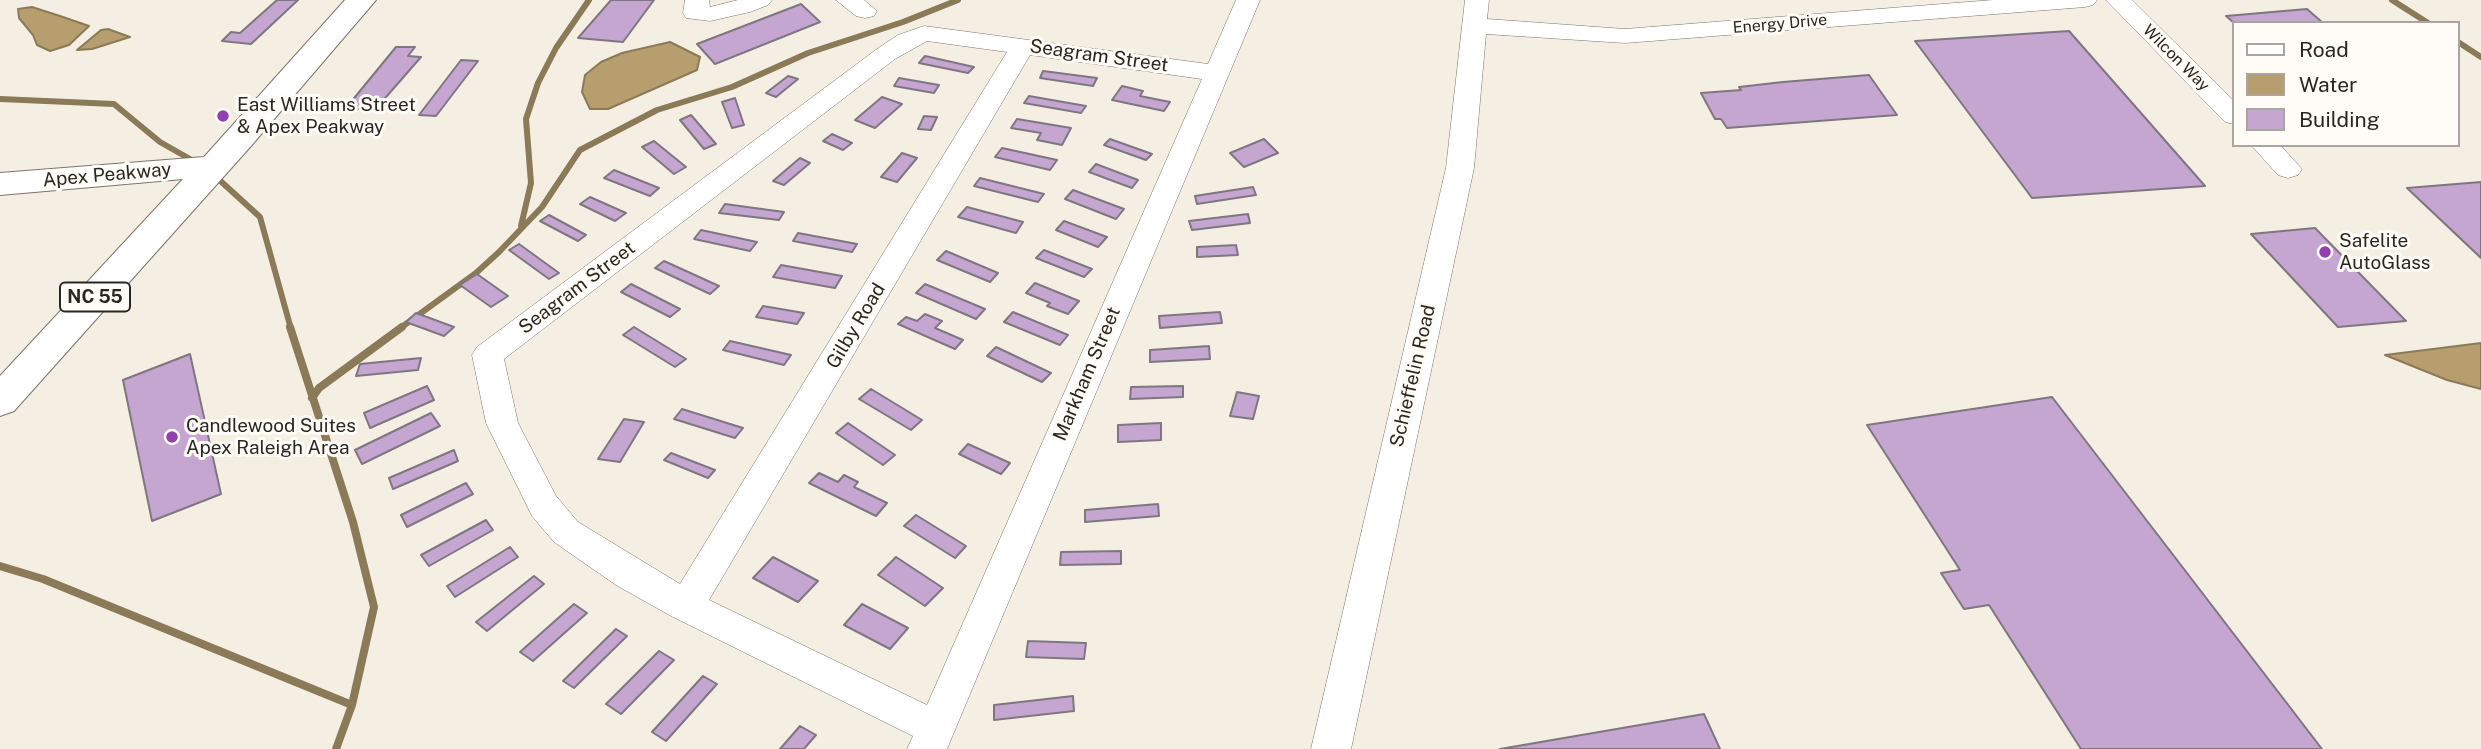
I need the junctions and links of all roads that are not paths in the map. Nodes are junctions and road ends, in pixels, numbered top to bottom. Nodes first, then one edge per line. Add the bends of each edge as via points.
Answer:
1 (361, 0) edge
2 (760, 0) edge
3 (1248, 0) edge
4 (2085, 0) edge
5 (2118, 0) edge
6 (696, 7) edge
7 (1476, 13) edge
8 (1024, 45) junction
9 (1215, 73) junction
10 (2232, 114) edge
11 (2266, 147) edge
12 (2288, 169) dead end
13 (202, 180) junction
14 (0, 184) edge
15 (0, 210) edge
16 (0, 401) edge
17 (686, 607) junction
18 (932, 738) edge
19 (1331, 749) edge

1 - 13 main road, NC 55
2 - 6 street via 726,11
3 - 9 street, Markham Street
4 - 7 street, Energy Drive via 1625,36
5 - 10 street, Wilcon Way
7 - 19 street, Schieffelin Road via 1460,167
8 - 9 street, Seagram Street
8 - 17 street, Gilby Road
8 - 17 street, Seagram Street via 935,32 907,40 488,355 502,423 544,506 587,547
9 - 18 street, Markham Street
11 - 12 street
13 - 14 main road, Apex Peakway via 146,170
13 - 15 main road, Apex Peakway via 114,197
13 - 16 main road, NC 55
17 - 18 street, Seagram Street

